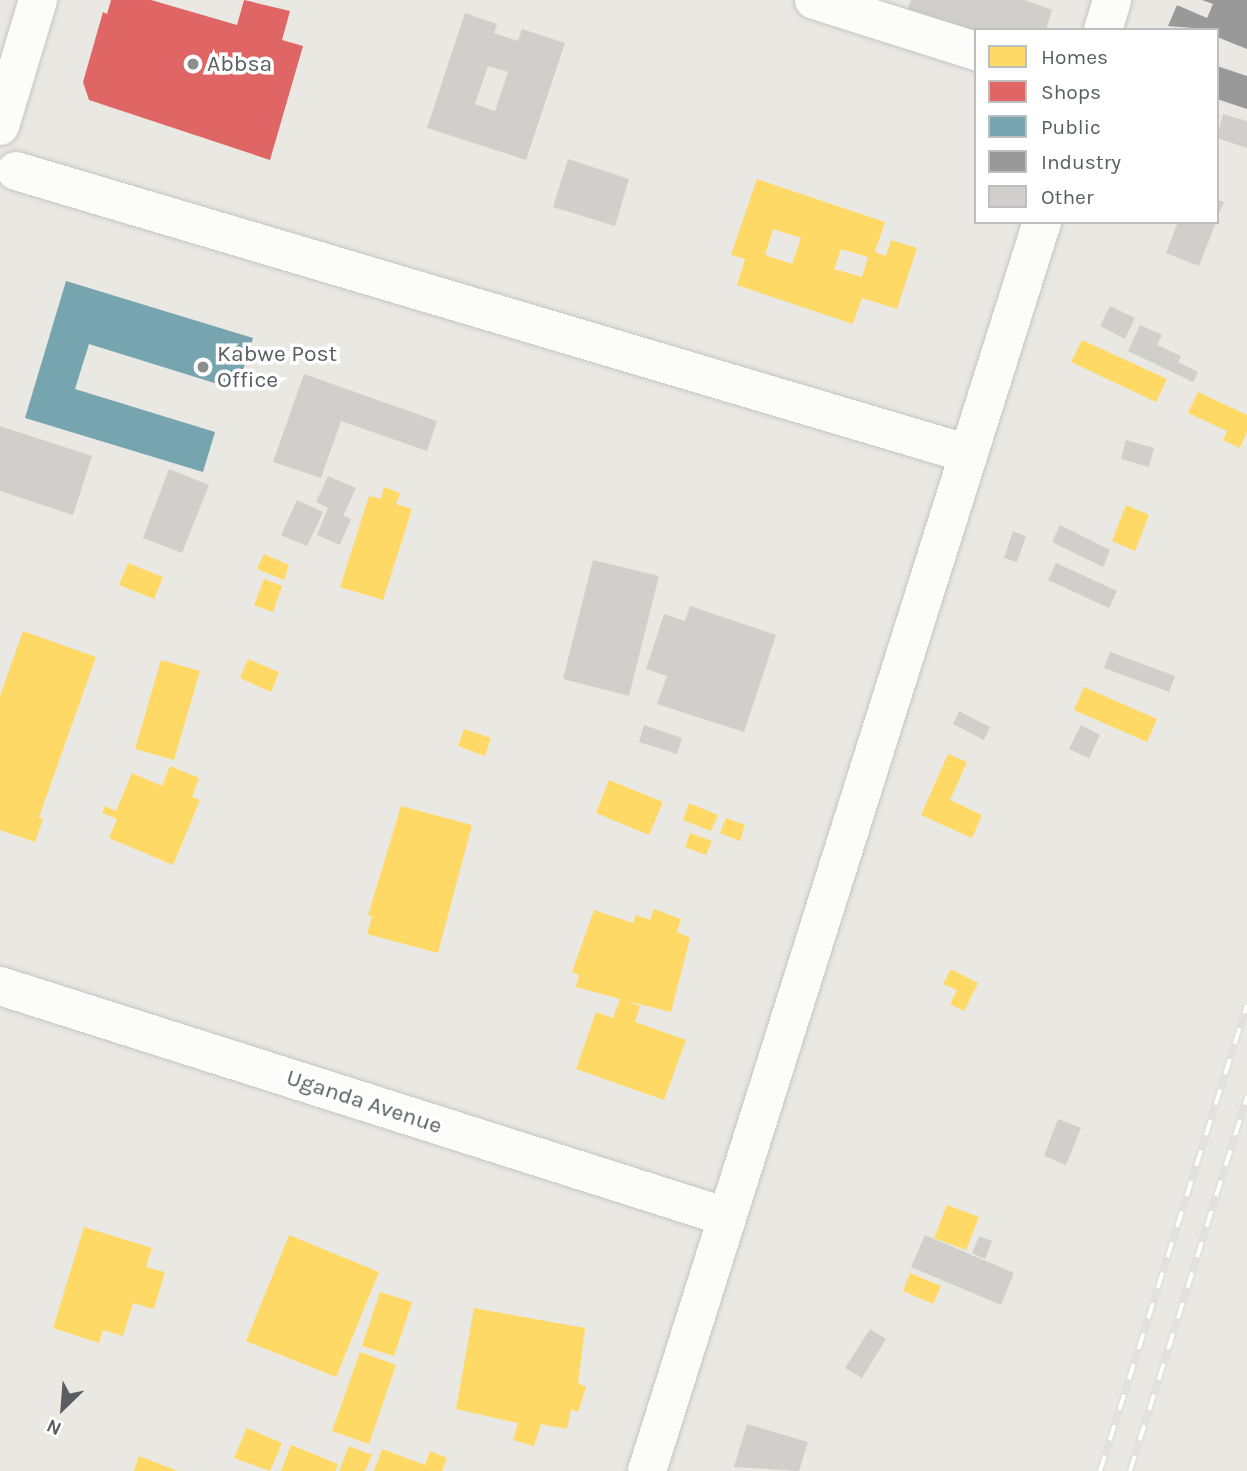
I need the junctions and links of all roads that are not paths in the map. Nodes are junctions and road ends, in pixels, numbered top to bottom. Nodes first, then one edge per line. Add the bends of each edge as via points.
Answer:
1 (38, 0) edge
2 (814, 0) edge
3 (1112, 0) edge
4 (1104, 28) edge
5 (974, 50) edge
6 (0, 126) edge
7 (0, 132) edge
8 (8, 178) edge
9 (1041, 224) edge
10 (969, 454) junction
11 (0, 986) edge
12 (727, 1217) junction
13 (647, 1471) edge

1 - 6 street
2 - 5 street
3 - 4 street
7 - 8 street via 17,147
8 - 10 street
9 - 10 street
10 - 12 street
11 - 12 street, Uganda Avenue
12 - 13 street

